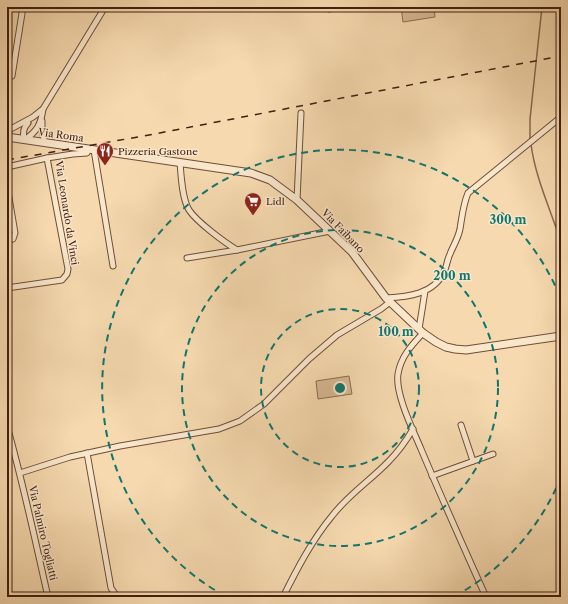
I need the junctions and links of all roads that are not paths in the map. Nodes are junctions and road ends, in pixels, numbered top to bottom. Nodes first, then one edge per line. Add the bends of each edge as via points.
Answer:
1 (22, 7) edge
2 (105, 7) edge
3 (7, 74) edge
4 (44, 109) junction
5 (301, 113) dead end
6 (42, 116) junction
7 (561, 117) edge
8 (33, 118) junction
9 (7, 131) edge
10 (7, 137) edge
11 (24, 140) junction
12 (45, 143) junction
13 (91, 150) junction
14 (112, 152) joint
15 (47, 158) junction
16 (180, 162) junction
17 (7, 166) edge
18 (7, 186) edge
19 (297, 200) junction
20 (330, 231) junction
21 (7, 240) edge
22 (237, 250) junction
23 (187, 258) dead end
24 (113, 266) dead end
25 (7, 288) edge
26 (425, 291) junction
27 (388, 300) junction
28 (421, 331) junction
29 (561, 336) edge
30 (461, 425) dead end
31 (7, 426) edge
32 (413, 429) junction
33 (87, 453) junction
34 (493, 454) dead end
35 (474, 461) junction
36 (20, 473) junction
37 (432, 476) junction
38 (48, 597) edge
39 (117, 597) edge
40 (283, 597) edge
41 (486, 597) edge

1 - 3 street via 12,76
2 - 4 street
4 - 6 street
4 - 8 street
5 - 19 street
6 - 11 street via 35,133
6 - 12 street
7 - 26 street via 468,193 458,237 445,271 434,285
8 - 9 street
8 - 11 street via 25,126
10 - 11 street, Via Roma
11 - 12 street, Via Roma
12 - 13 street, Via Roma
13 - 14 street, Via Roma
13 - 15 street, Via Leonardo da Vinci via 87,153
13 - 24 street
14 - 16 street, Via Faibano
15 - 17 street
15 - 25 street, Via Leonardo da Vinci via 67,274 62,280
16 - 19 street, Via Faibano via 252,173 270,180
16 - 22 street via 189,209 195,218
18 - 21 street via 14,233 13,240
19 - 20 street, Via Faibano
20 - 22 street
20 - 27 street, Via Faibano via 352,252
22 - 23 street
26 - 27 street
26 - 28 street
27 - 28 street, Via Faibano
27 - 33 street via 381,309 338,335 309,359 264,404 240,421 219,429
28 - 29 street, Via Faibano via 446,347 466,350
28 - 32 street via 404,357 398,374 400,396
30 - 35 street
31 - 36 street, Via Palmiro Togliatti
32 - 37 street
32 - 40 street via 389,462 357,489 332,515 299,566
33 - 36 street
33 - 39 street via 111,588
34 - 35 street
35 - 37 street
36 - 38 street, Via Palmiro Togliatti
37 - 41 street

